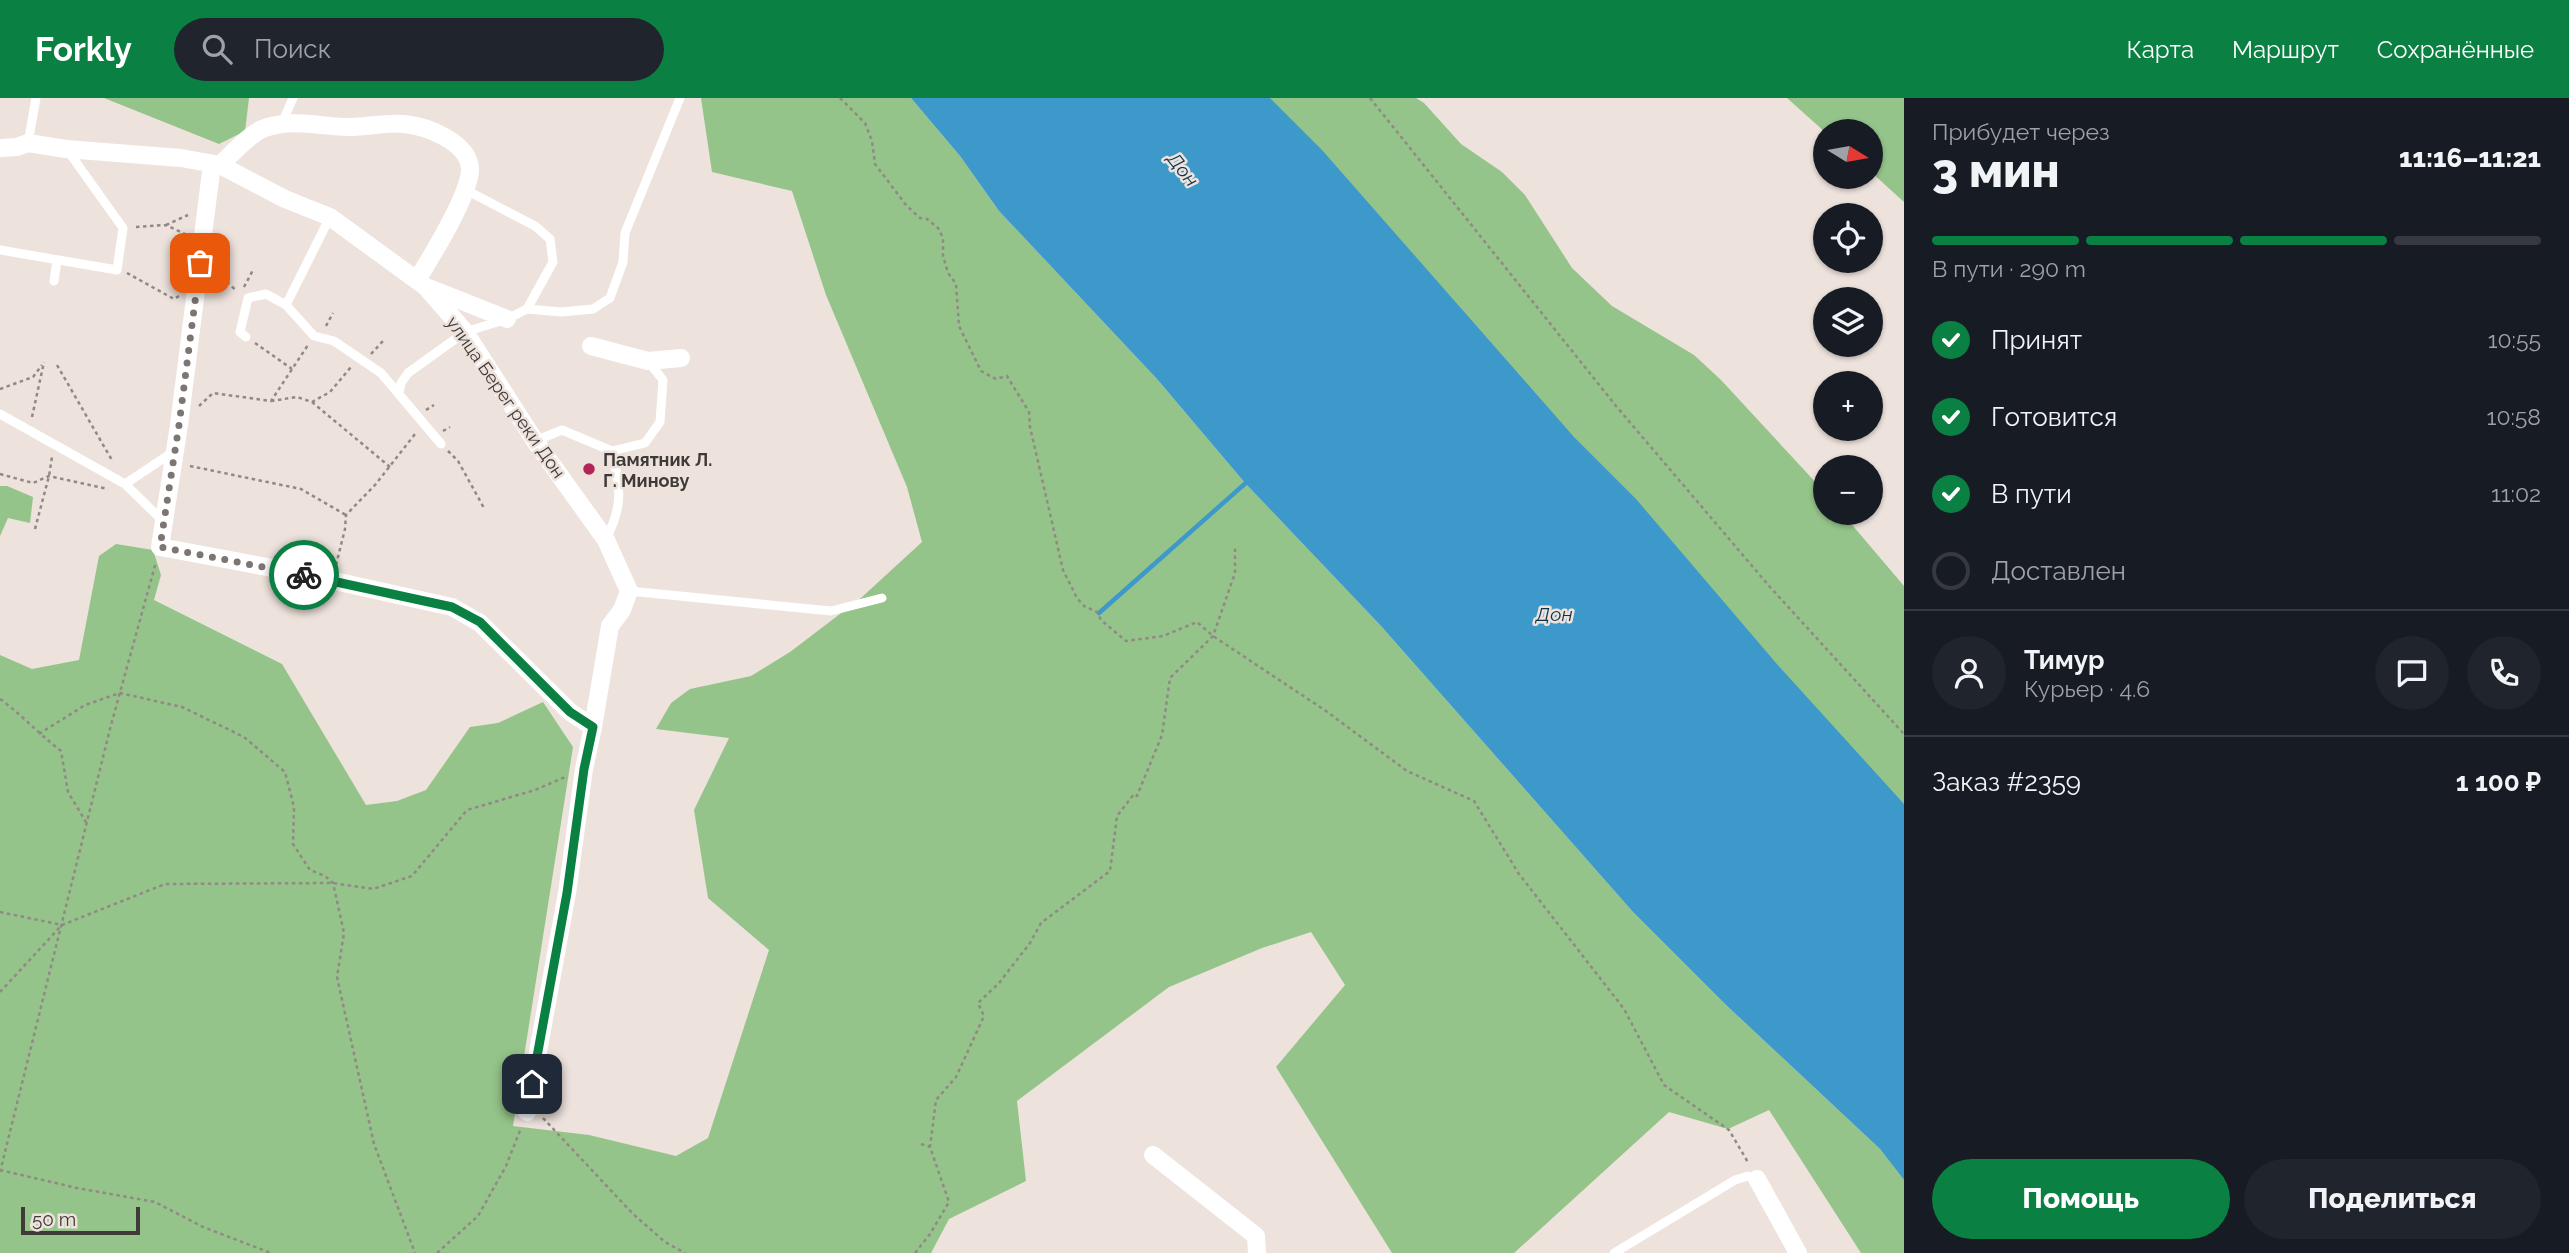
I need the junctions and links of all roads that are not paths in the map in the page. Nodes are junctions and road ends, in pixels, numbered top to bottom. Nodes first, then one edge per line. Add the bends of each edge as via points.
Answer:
1 (36, 98) edge
2 (293, 98) edge
3 (680, 98) edge
4 (282, 123) junction
5 (28, 143) junction
6 (0, 148) edge
7 (66, 149) junction
8 (216, 165) junction
9 (466, 190) junction
10 (330, 217) junction
11 (0, 250) edge
12 (57, 260) junction
13 (54, 281) dead end
14 (421, 283) junction
15 (286, 305) junction
16 (527, 309) junction
17 (507, 319) junction
18 (464, 332) junction
19 (246, 337) road end
20 (591, 346) dead end
21 (681, 358) dead end
22 (648, 361) junction
23 (408, 373) junction
24 (385, 378) junction
25 (399, 394) junction
26 (0, 414) edge
27 (534, 441) junction
28 (441, 444) road end
29 (611, 450) junction
30 (174, 457) junction
31 (125, 484) junction
32 (165, 522) junction
33 (606, 540) junction
34 (629, 591) junction
35 (882, 598) dead end
36 (593, 727) junction
37 (527, 1112) road end
38 (1153, 1155) dead end
39 (1757, 1179) joint
40 (1257, 1253) edge
41 (1614, 1253) edge
42 (1798, 1253) edge

1 - 5 lane
2 - 4 lane
3 - 16 lane via 625,233 623,262 610,298 593,309
4 - 8 street via 261,129
4 - 9 street via 404,124 437,133 460,148 470,168
5 - 6 street, улица Берег реки Дон
5 - 7 street, улица Берег реки Дон
7 - 8 street, улица Берег реки Дон
7 - 12 lane via 124,228 117,271
8 - 10 street, улица Берег реки Дон
8 - 30 street
9 - 14 street
9 - 16 lane via 535,226 550,239 553,262
10 - 14 street, улица Берег реки Дон
10 - 15 lane
11 - 12 lane
12 - 13 lane
14 - 17 street
14 - 18 street, улица Берег реки Дон
15 - 19 lane via 266,294 248,298 240,332
15 - 24 lane via 314,336 334,341
16 - 17 lane
17 - 18 lane
18 - 23 lane
18 - 27 street, улица Берег реки Дон
20 - 22 street
21 - 22 street
22 - 29 lane via 663,380 660,422 645,443
23 - 24 lane
23 - 25 lane
24 - 25 lane
25 - 28 lane
26 - 31 lane
27 - 29 lane via 562,430
27 - 33 street, улица Берег реки Дон
29 - 33 lane via 620,487 616,519
30 - 31 lane
30 - 32 street
31 - 32 lane
32 - 36 street via 160,547 452,607 480,622 570,712
33 - 34 street, улица Берег реки Дон
34 - 35 lane via 831,611
34 - 36 street via 610,626
36 - 37 street
38 - 40 street via 1256,1236
39 - 41 lane via 1735,1180
39 - 42 street

